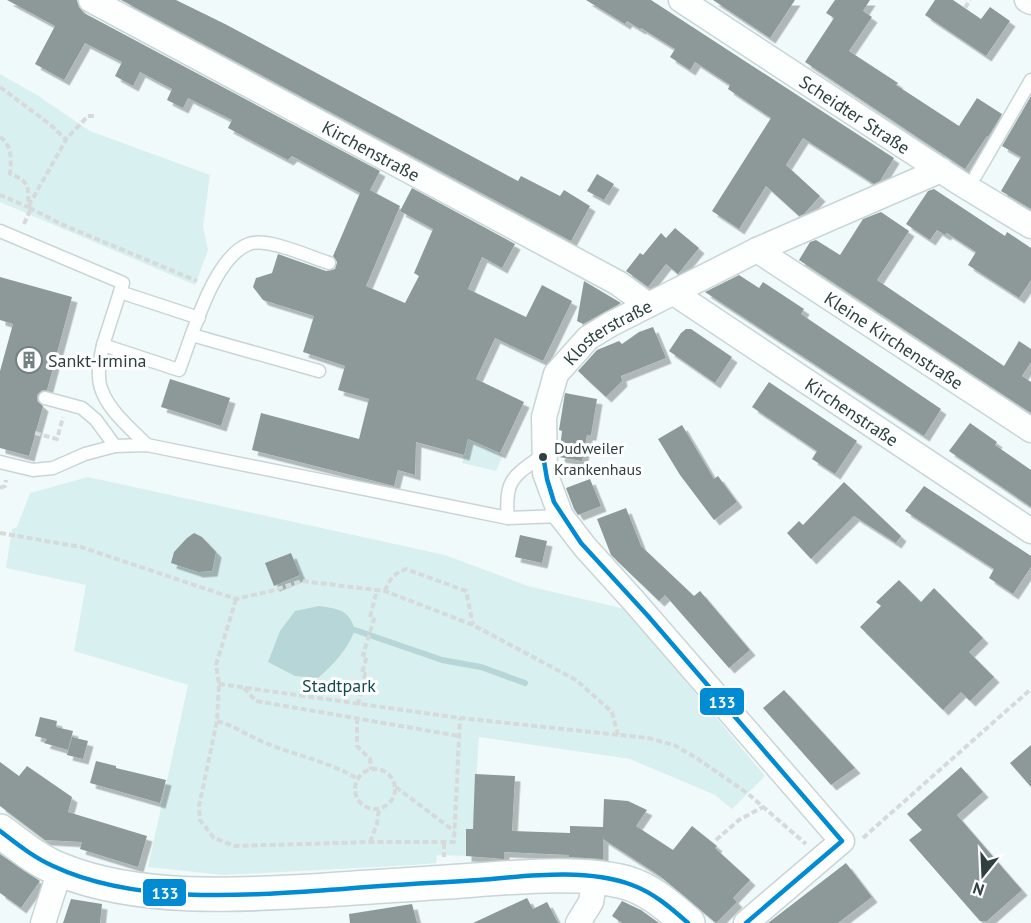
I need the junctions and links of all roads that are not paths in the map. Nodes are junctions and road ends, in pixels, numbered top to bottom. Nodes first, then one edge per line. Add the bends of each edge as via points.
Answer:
1 (91, 0) edge
2 (681, 0) edge
3 (1027, 0) edge
4 (1031, 3) edge
5 (1031, 80) edge
6 (941, 170) junction
7 (976, 175) dead end
8 (1031, 226) edge
9 (0, 231) edge
10 (757, 250) junction
11 (329, 263) dead end
12 (120, 292) junction
13 (674, 293) junction
14 (648, 305) junction
15 (199, 318) junction
16 (192, 335) junction
17 (103, 345) junction
18 (318, 371) dead end
19 (45, 398) dead end
20 (1031, 430) edge
21 (147, 445) junction
22 (115, 446) junction
23 (543, 455) junction
24 (0, 462) edge
25 (561, 516) junction
26 (508, 518) junction
27 (1031, 531) edge
28 (0, 831) edge
29 (60, 870) junction
30 (595, 878) junction
31 (43, 923) edge
32 (578, 923) edge
33 (688, 923) edge
34 (746, 923) edge

1 - 14 street, Kirchenstraße via 618,283
2 - 6 street, Scheidter Straße
3 - 4 street
5 - 7 lane
6 - 8 street, Scheidter Straße
6 - 10 street, Klosterstraße
9 - 12 lane via 123,283
10 - 13 street, Klosterstraße
10 - 20 street, Kleine Kirchenstraße
11 - 15 lane via 266,243 249,244 221,266
12 - 15 lane
12 - 17 lane
13 - 14 street, Klosterstraße
13 - 27 street, Kirchenstraße
14 - 23 street, Klosterstraße via 588,338 556,374 544,417
15 - 16 lane
16 - 17 lane via 179,370
16 - 18 lane
17 - 21 lane via 99,369 102,391
19 - 22 lane via 82,408
21 - 22 lane
21 - 26 lane
22 - 24 lane via 53,468 33,470
23 - 25 street, Klosterstraße via 549,487
23 - 26 lane via 515,475 505,496
25 - 26 lane
25 - 34 street, Klosterstraße via 842,841
28 - 29 main road
29 - 30 main road via 114,885 175,892 260,894 528,877
29 - 31 street
30 - 32 street via 591,902
30 - 33 main road via 624,882 653,894

